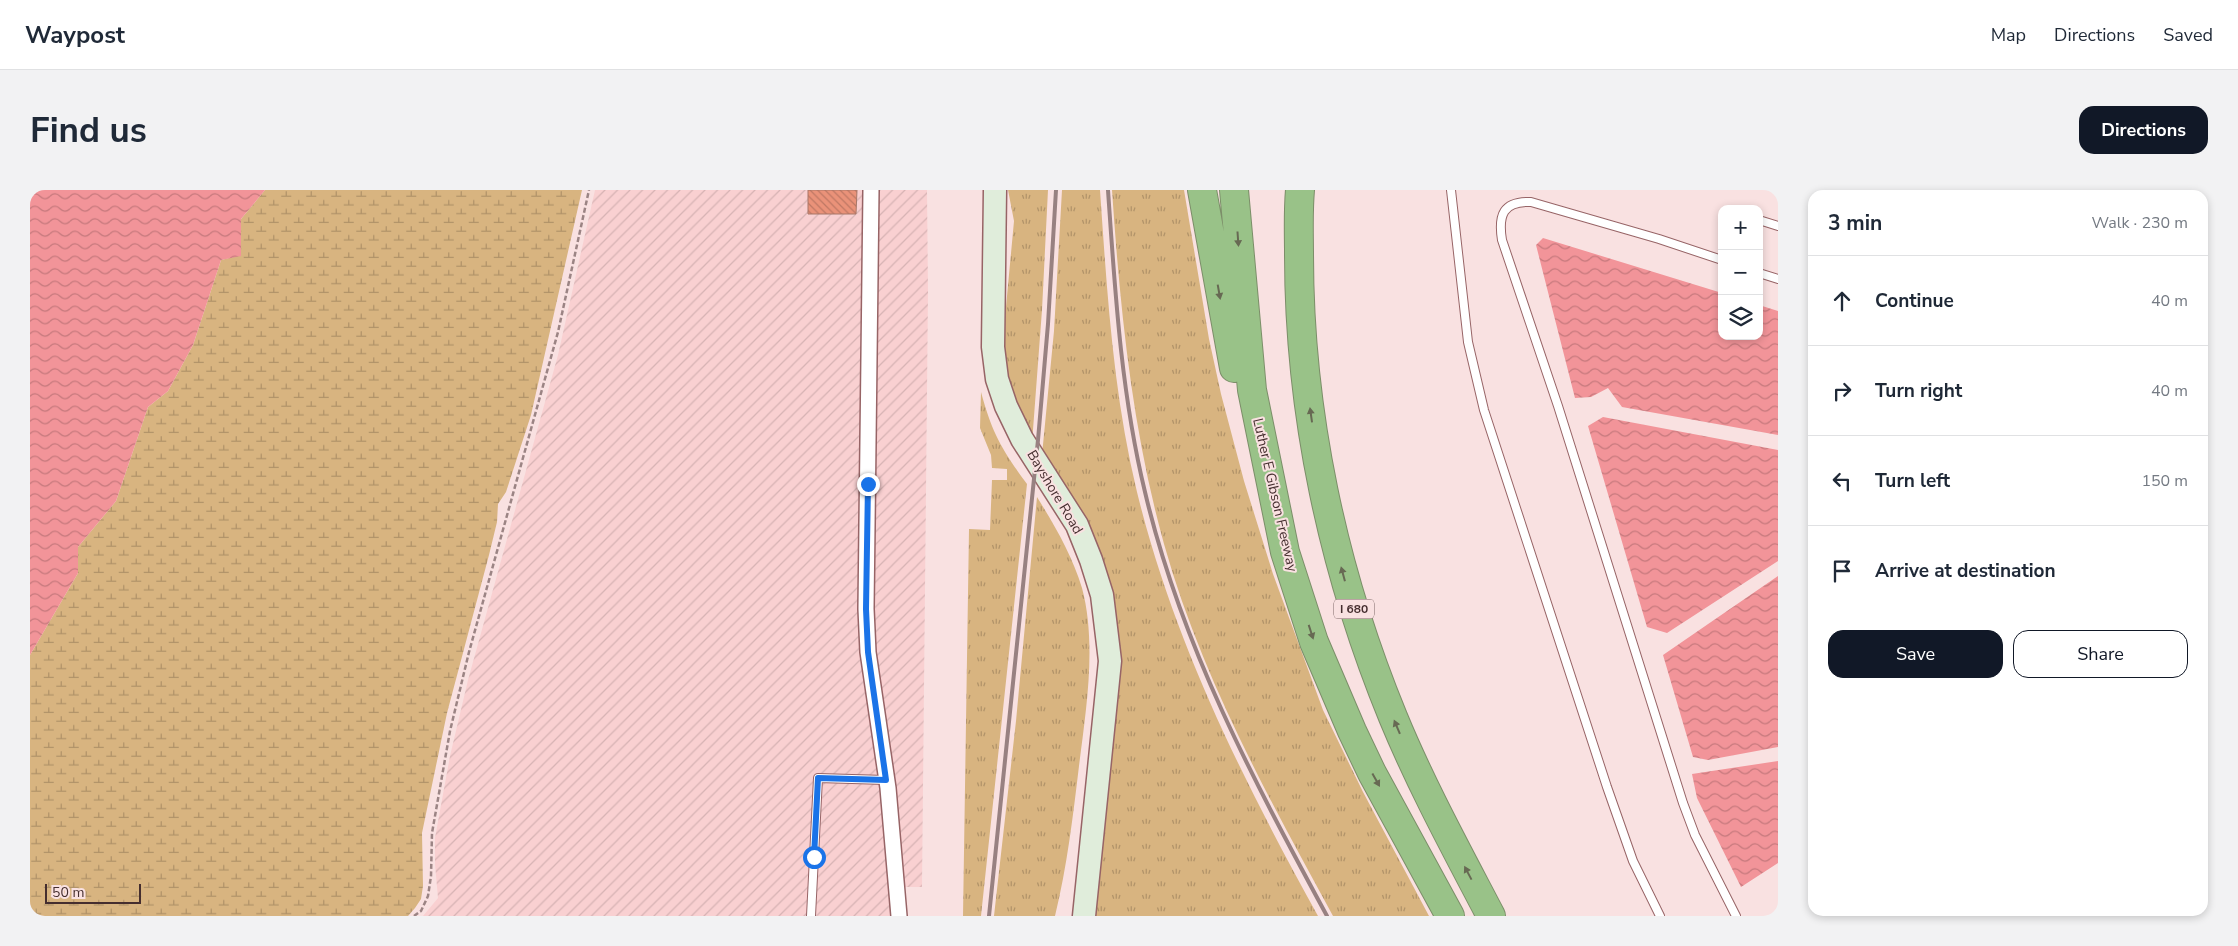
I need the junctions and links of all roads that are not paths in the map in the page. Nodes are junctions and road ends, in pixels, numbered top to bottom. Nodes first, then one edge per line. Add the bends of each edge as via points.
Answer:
1 (871, 190) edge
2 (995, 190) edge
3 (1202, 190) edge
4 (1234, 190) edge
5 (1300, 190) edge
6 (1311, 190) edge
7 (1451, 190) edge
8 (1763, 221) edge
9 (1778, 226) edge
10 (1718, 259) edge
11 (1763, 274) edge
12 (1299, 278) junction
13 (1778, 279) edge
14 (1285, 552) junction
15 (886, 780) junction
16 (812, 916) edge
17 (899, 916) edge
18 (1084, 916) edge
19 (1450, 916) edge
20 (1491, 916) edge
21 (1660, 916) edge
22 (1736, 916) edge

1 - 15 street via 866,609 868,652
2 - 18 street, Bayshore Road via 993,348 997,378 1022,439 1077,525 1102,594 1106,623 1109,678
3 -> 14 highway via 1244,424 1270,522
4 -> 14 highway, Luther E Gibson Freeway via 1252,390
5 - 12 highway, I 680
6 - 12 highway
7 - 21 lane via 1468,342 1484,410 1606,787 1633,861
8 - 9 lane
10 - 22 lane via 1531,202 1509,206 1502,215 1500,226 1680,796 1695,835
11 - 13 lane
20 -> 12 highway, I 680 via 1403,742 1354,610 1332,531 1316,447 1304,362
14 -> 19 highway, Luther E Gibson Freeway via 1314,642 1352,731
15 - 16 lane via 818,778
15 - 17 street

